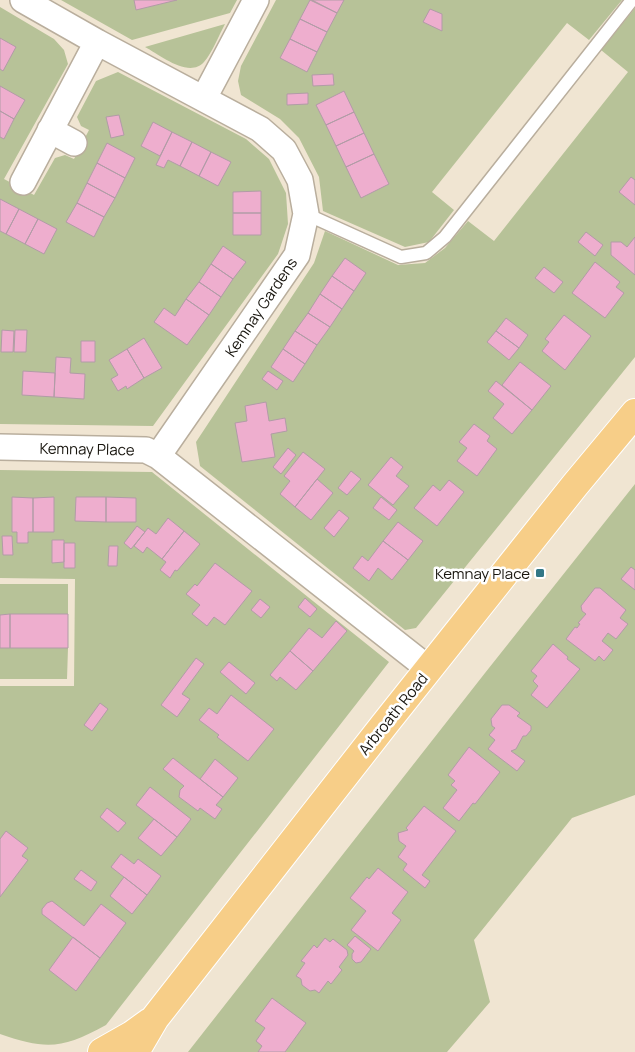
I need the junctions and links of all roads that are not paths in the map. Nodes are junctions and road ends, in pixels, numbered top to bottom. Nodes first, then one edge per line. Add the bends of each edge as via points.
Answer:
1 (23, 0) edge
2 (256, 0) edge
3 (632, 0) edge
4 (97, 42) junction
5 (204, 98) junction
6 (50, 130) junction
7 (74, 143) dead end
8 (23, 182) dead end
9 (306, 214) junction
10 (635, 413) edge
11 (0, 448) edge
12 (158, 456) junction
13 (429, 670) junction
14 (155, 1018) junction
15 (102, 1052) edge
16 (135, 1052) edge

1 - 4 street, Kemnay Gardens
2 - 5 street
3 - 9 lane via 445,237 426,254 401,257
4 - 5 street, Kemnay Gardens
4 - 6 street
5 - 9 street, Kemnay Gardens via 260,129 284,150 300,180
6 - 7 street
6 - 8 street
9 - 12 street, Kemnay Gardens via 297,255
10 - 13 main road, Arbroath Road
11 - 12 street, Kemnay Place via 146,450
12 - 13 street, Kemnay Place
13 - 14 main road, Arbroath Road
14 - 15 main road, Arbroath Road
14 - 16 main road, Arbroath Road

